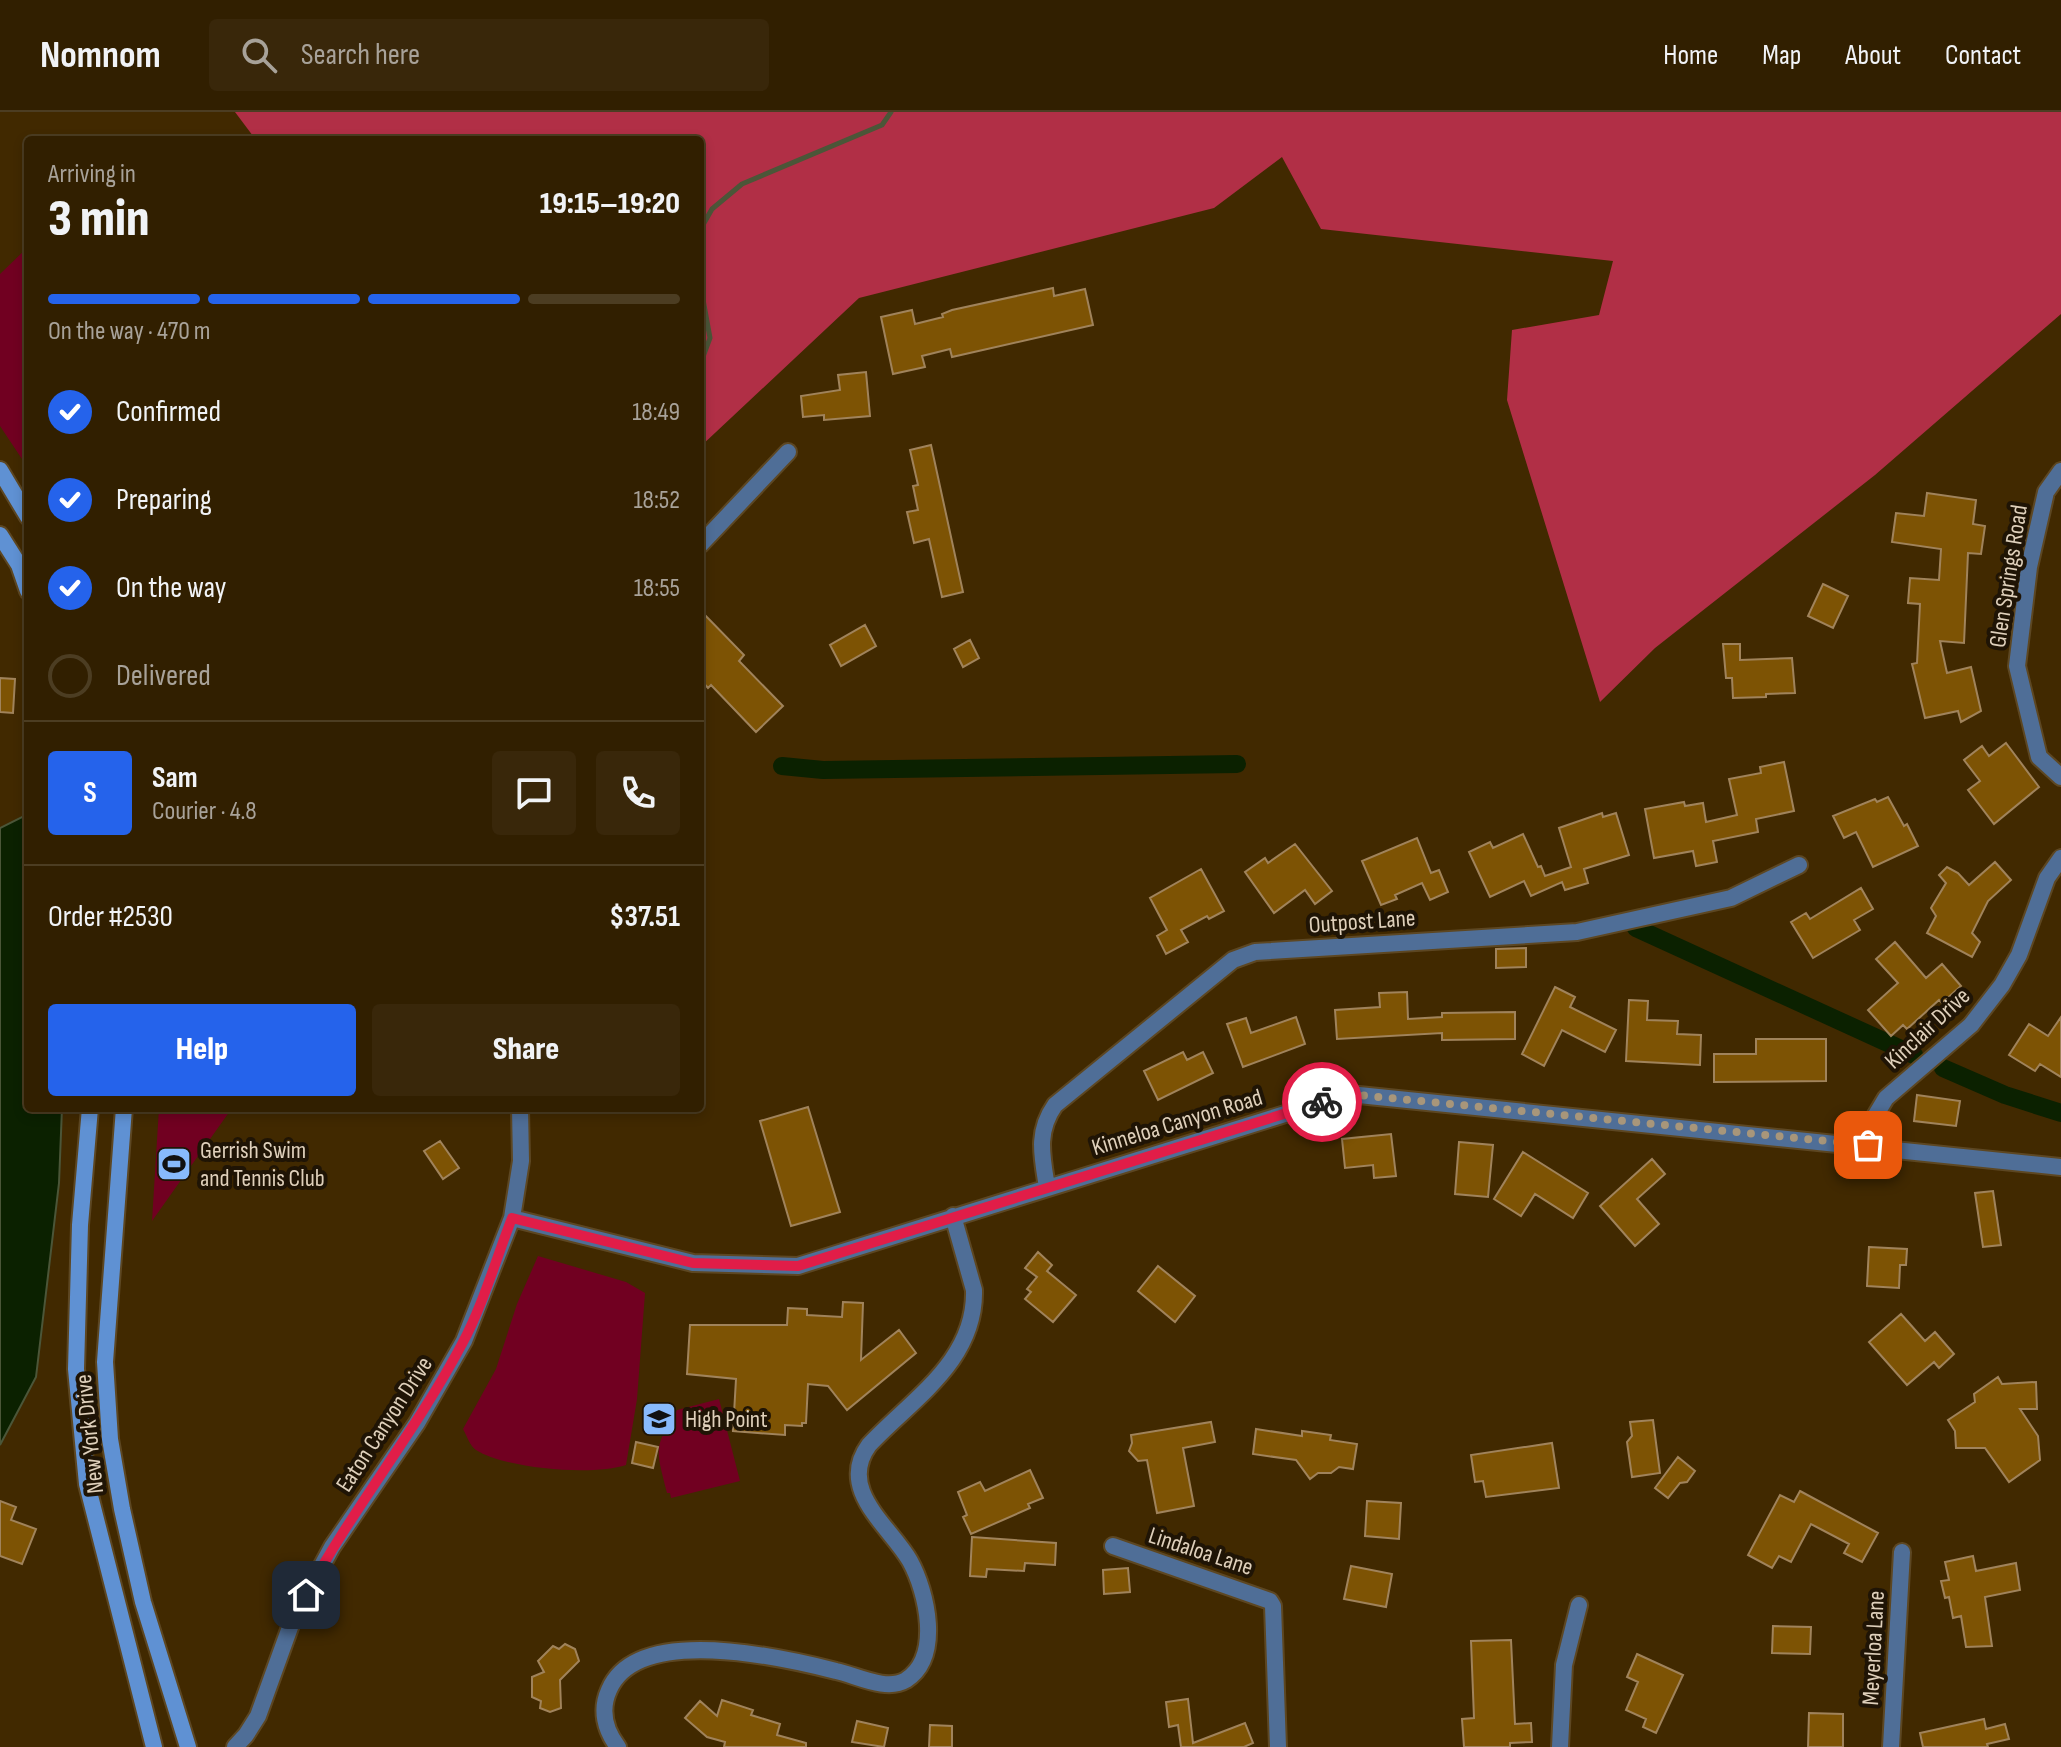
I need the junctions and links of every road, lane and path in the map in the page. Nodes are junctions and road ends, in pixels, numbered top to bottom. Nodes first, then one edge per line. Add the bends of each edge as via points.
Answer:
1 (788, 452) dead end
2 (0, 470) edge
3 (2061, 471) edge
4 (24, 510) edge
5 (0, 535) edge
6 (704, 541) edge
7 (24, 579) edge
8 (2061, 777) edge
9 (2061, 858) edge
10 (1799, 865) dead end
11 (90, 1112) edge
12 (124, 1112) edge
13 (520, 1112) edge
14 (1868, 1145) junction
15 (2061, 1167) edge
16 (1047, 1187) junction
17 (953, 1216) junction
18 (512, 1218) junction
19 (1113, 1546) dead end
20 (1902, 1552) dead end
21 (1579, 1605) dead end
22 (154, 1747) edge
23 (188, 1747) edge
24 (235, 1747) edge
25 (618, 1747) edge
26 (1278, 1747) edge
27 (1560, 1747) edge
28 (1891, 1747) edge

1 - 6 street
2 - 4 main road
3 - 8 street, Glen Springs Road via 2042,507 2017,666 2039,757
5 - 7 main road
9 - 14 street, Kinclair Drive via 2047,878 2019,955 2002,985 1971,1025 1886,1098 1871,1123
10 - 16 street, Outpost Lane via 1731,898 1577,932 1255,952 1233,960 1055,1105 1040,1144
11 - 22 main road, New York Drive via 76,1369 87,1484
12 - 23 main road, New York Drive via 105,1362 110,1439 143,1602
13 - 18 street, Eaton Canyon Drive via 521,1161
14 - 15 street, Kinneloa Canyon Road
14 - 16 street, Kinneloa Canyon Road via 1349,1094
16 - 17 street, Kinneloa Canyon Road
17 - 18 street, Kinneloa Canyon Road via 798,1266 693,1263
17 - 25 street via 974,1290 968,1329 948,1367 869,1445 860,1468 867,1505 915,1571 927,1623 920,1665 904,1681 884,1684 736,1653 679,1651 646,1657 628,1665 606,1696 605,1722
18 - 24 street, Eaton Canyon Drive via 464,1341 417,1423 332,1547 293,1619 258,1716
19 - 26 street, Lindaloa Lane via 1270,1601
20 - 28 street, Meyerloa Lane
21 - 27 street via 1564,1665

